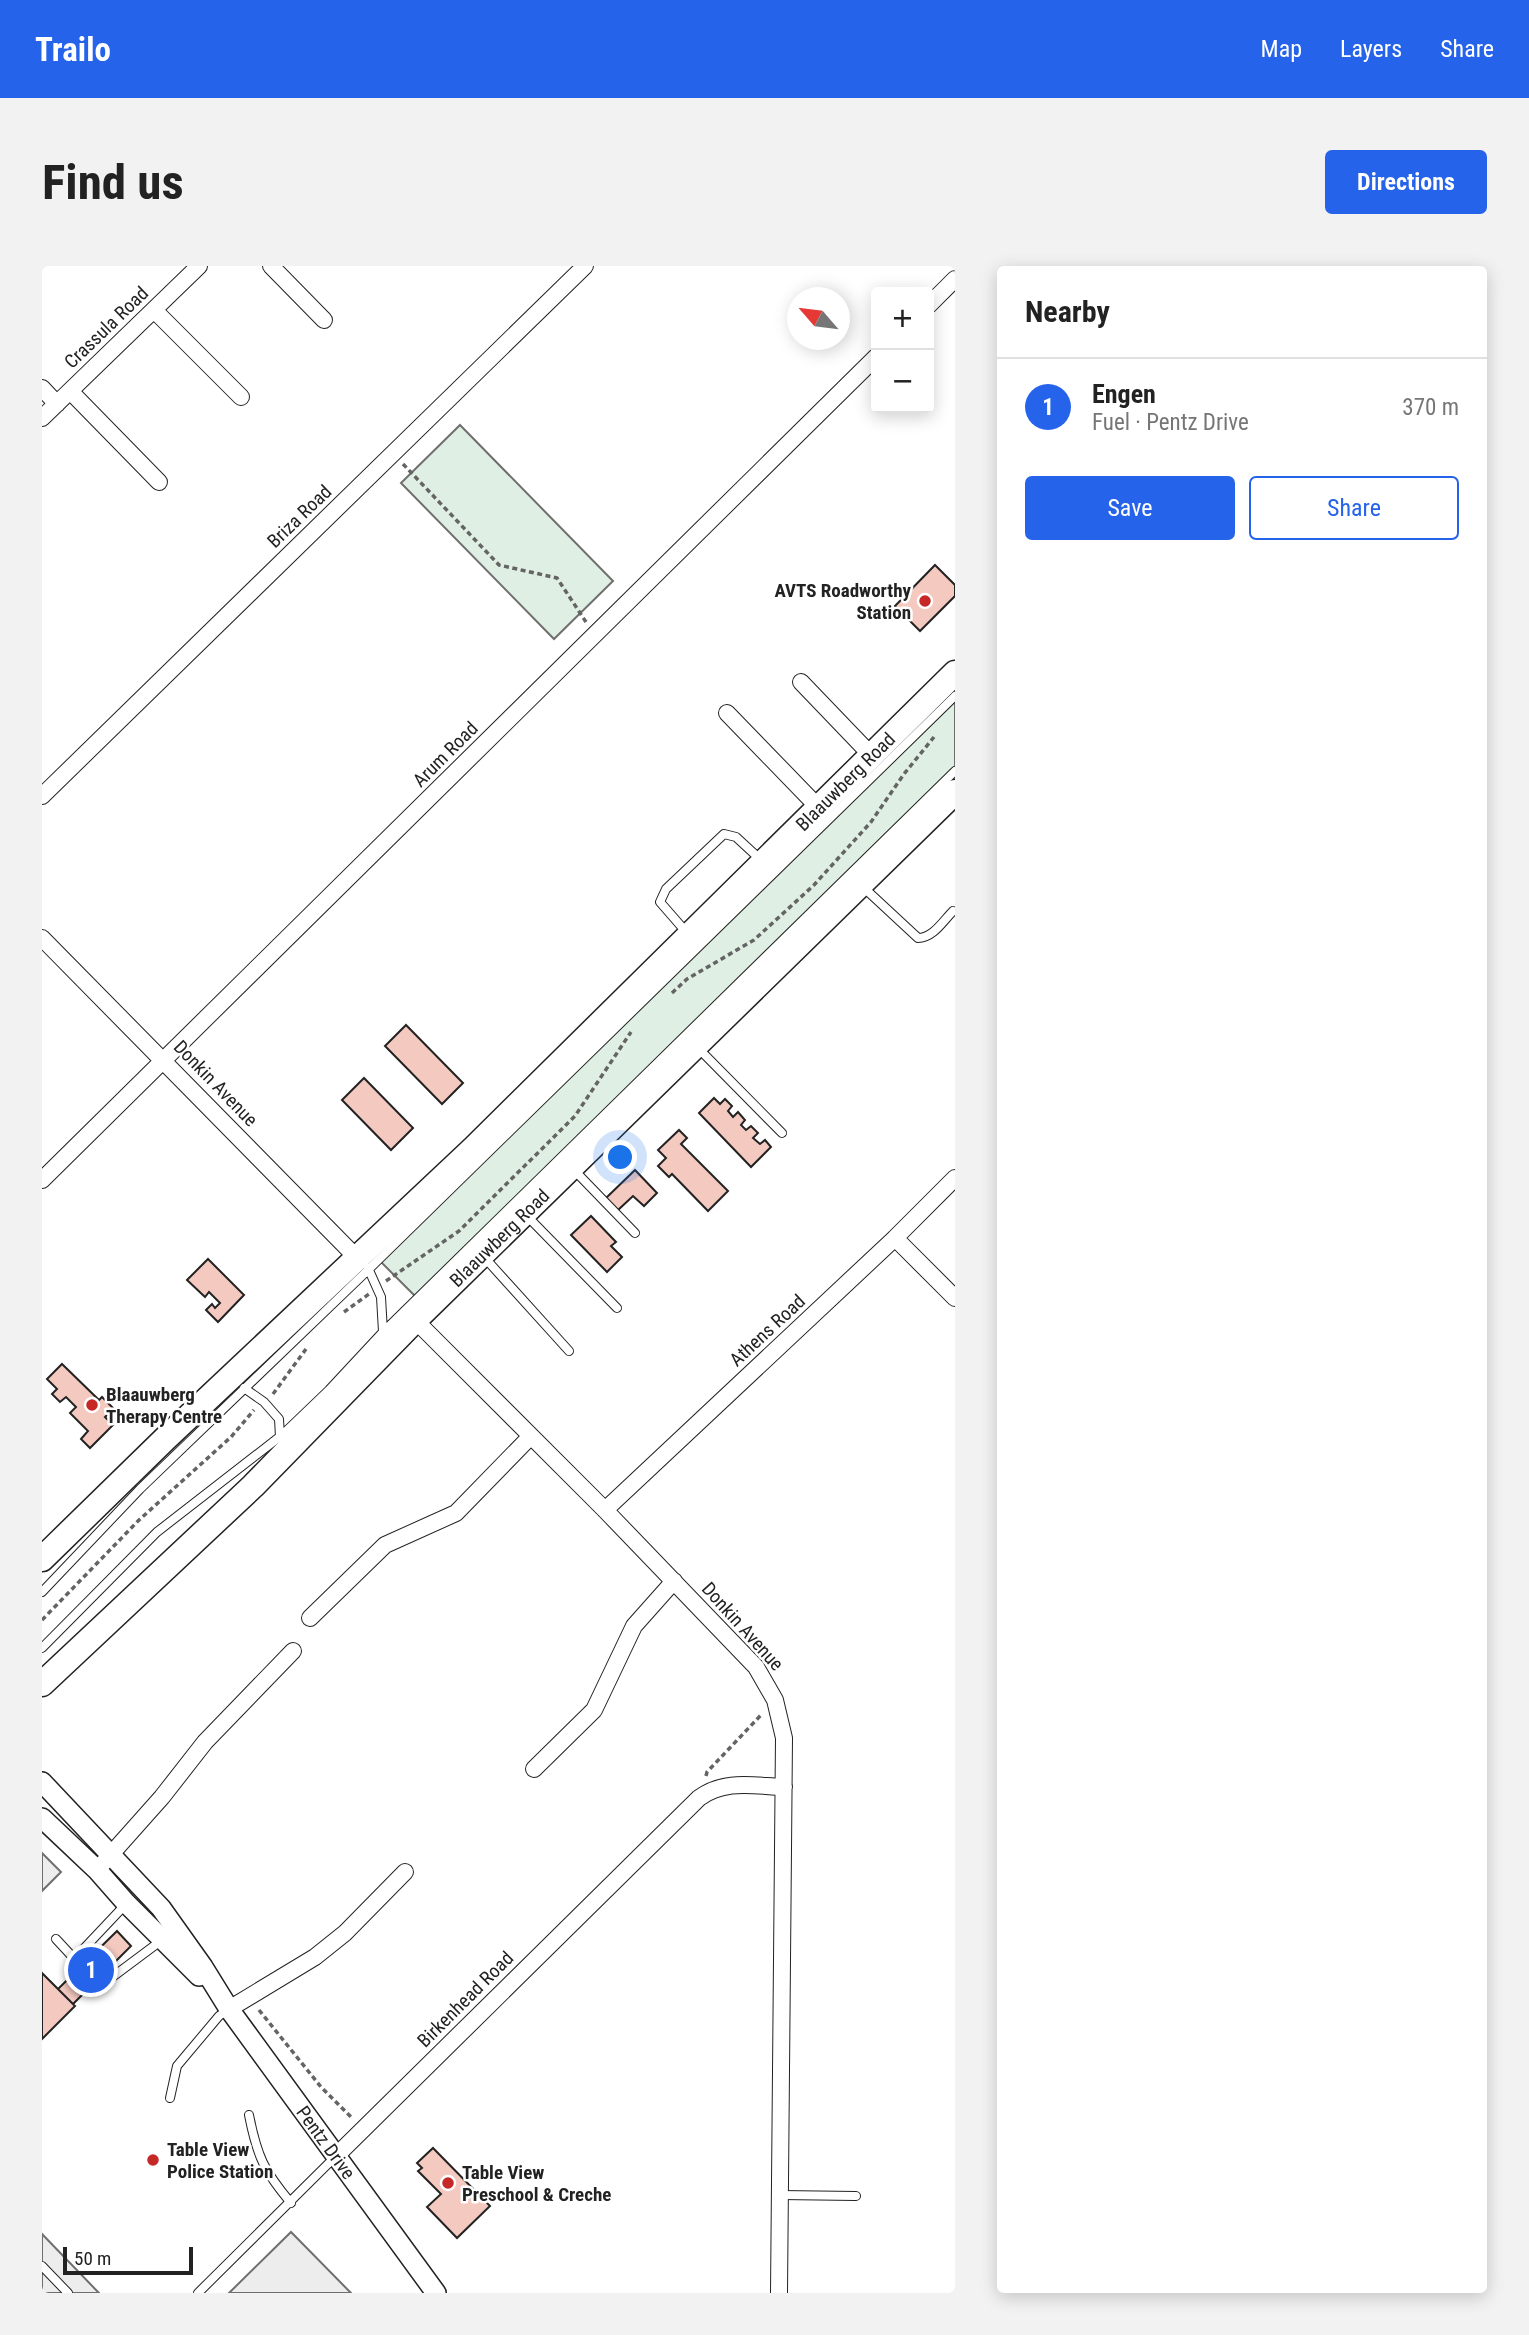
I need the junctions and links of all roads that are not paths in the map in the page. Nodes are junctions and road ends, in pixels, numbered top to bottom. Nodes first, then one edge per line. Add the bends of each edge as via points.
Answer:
1 (199, 266) edge
2 (271, 266) edge
3 (585, 266) edge
4 (955, 279) edge
5 (934, 300) edge
6 (154, 310) junction
7 (324, 320) dead end
8 (871, 362) edge
9 (42, 388) edge
10 (70, 391) junction
11 (241, 397) dead end
12 (57, 404) junction
13 (42, 418) edge
14 (159, 482) dead end
15 (955, 673) edge
16 (801, 682) dead end
17 (955, 696) edge
18 (727, 713) dead end
19 (872, 756) junction
20 (955, 771) edge
21 (955, 792) edge
22 (42, 796) edge
23 (819, 808) junction
24 (764, 862) junction
25 (860, 885) junction
26 (953, 911) dead end
27 (689, 936) junction
28 (42, 938) edge
29 (696, 1045) junction
30 (164, 1060) junction
31 (782, 1133) dead end
32 (571, 1167) junction
33 (955, 1178) edge
34 (42, 1181) edge
35 (524, 1213) junction
36 (635, 1233) dead end
37 (895, 1238) junction
38 (482, 1255) junction
39 (363, 1264) junction
40 (955, 1298) edge
41 (307, 1307) junction
42 (617, 1308) dead end
43 (415, 1320) junction
44 (383, 1332) junction
45 (569, 1351) dead end
46 (375, 1362) junction
47 (244, 1388) junction
48 (531, 1436) junction
49 (280, 1437) junction
50 (605, 1510) junction
51 (42, 1559) edge
52 (674, 1581) junction
53 (42, 1592) edge
54 (310, 1618) dead end
55 (42, 1648) edge
56 (293, 1651) dead end
57 (42, 1684) edge
58 (534, 1769) dead end
59 (42, 1782) edge
60 (784, 1787) junction
61 (42, 1818) edge
62 (117, 1860) junction
63 (405, 1872) dead end
64 (102, 1876) junction
65 (126, 1903) junction
66 (169, 1934) junction
67 (56, 1939) dead end
68 (74, 1959) junction
69 (81, 1966) dead end
70 (96, 1981) dead end
71 (229, 2009) junction
72 (170, 2098) dead end
73 (249, 2115) dead end
74 (336, 2156) junction
75 (780, 2195) junction
76 (856, 2196) dead end
77 (291, 2203) junction
78 (42, 2266) edge
79 (68, 2293) edge
80 (198, 2293) edge
81 (436, 2293) edge
82 (779, 2293) edge

1 - 6 street, Crassula Road
2 - 7 street
3 - 22 street, Briza Road
4 - 5 street
6 - 10 street, Crassula Road
6 - 11 street
8 - 30 street, Arum Road
9 - 12 street
10 - 12 street, Crassula Road
10 - 14 street
12 - 13 street, Crassula Road
15 - 19 main road, Blaauwberg Road
16 - 19 street
17 - 39 lane
18 - 23 street
19 - 23 main road, Blaauwberg Road
20 - 44 lane
21 - 25 main road, Blaauwberg Road
23 - 24 main road, Blaauwberg Road
24 - 27 main road, Blaauwberg Road
24 - 27 lane via 736,837 724,834 666,889 660,902
25 - 26 lane via 918,938 925,938
25 - 29 main road, Blaauwberg Road
27 - 39 main road, Blaauwberg Road
28 - 30 street, Donkin Avenue
29 - 31 lane
29 - 32 main road, Blaauwberg Road
30 - 34 street, Arum Road
30 - 39 street, Donkin Avenue
32 - 35 main road, Blaauwberg Road
32 - 36 lane
33 - 37 street, Athens Road
35 - 38 main road, Blaauwberg Road
35 - 42 lane
37 - 40 street
37 - 50 street, Athens Road
38 - 43 main road, Blaauwberg Road
38 - 45 lane
39 - 41 main road, Blaauwberg Road
39 - 44 lane via 381,1297
39 - 47 lane
41 - 47 lane
41 - 51 main road, Blaauwberg Road
43 - 46 main road, Blaauwberg Road
43 - 48 street, Donkin Avenue
44 - 49 lane
46 - 49 lane
46 - 57 main road, Blaauwberg Road via 253,1486
47 - 49 lane via 279,1419
47 - 53 lane
48 - 50 street, Donkin Avenue
48 - 54 street via 456,1514 385,1545
49 - 55 lane via 157,1532
50 - 52 street, Donkin Avenue
52 - 58 street via 634,1626 594,1710
52 - 60 street, Donkin Avenue via 756,1667 775,1700 784,1738
56 - 62 street via 205,1742
59 - 62 street, Pentz Drive
60 - 74 street, Birkenhead Road via 722,1785 699,1798
60 - 75 street, Donkin Avenue
61 - 64 street, Pentz Drive
62 - 64 street
62 - 66 street, Pentz Drive via 161,1908
63 - 71 street via 315,1957
64 - 65 street, Pentz Drive
65 - 66 street, Pentz Drive
65 - 68 lane
66 - 70 lane via 102,1984
66 - 71 street, Pentz Drive
67 - 68 lane
68 - 69 lane
71 - 72 lane via 177,2066
71 - 74 street, Pentz Drive
73 - 77 lane via 263,2167
74 - 77 lane, Birkenhead Road
74 - 81 street, Pentz Drive
75 - 76 lane
75 - 82 street, Donkin Avenue
77 - 80 lane, Birkenhead Road
78 - 79 lane

